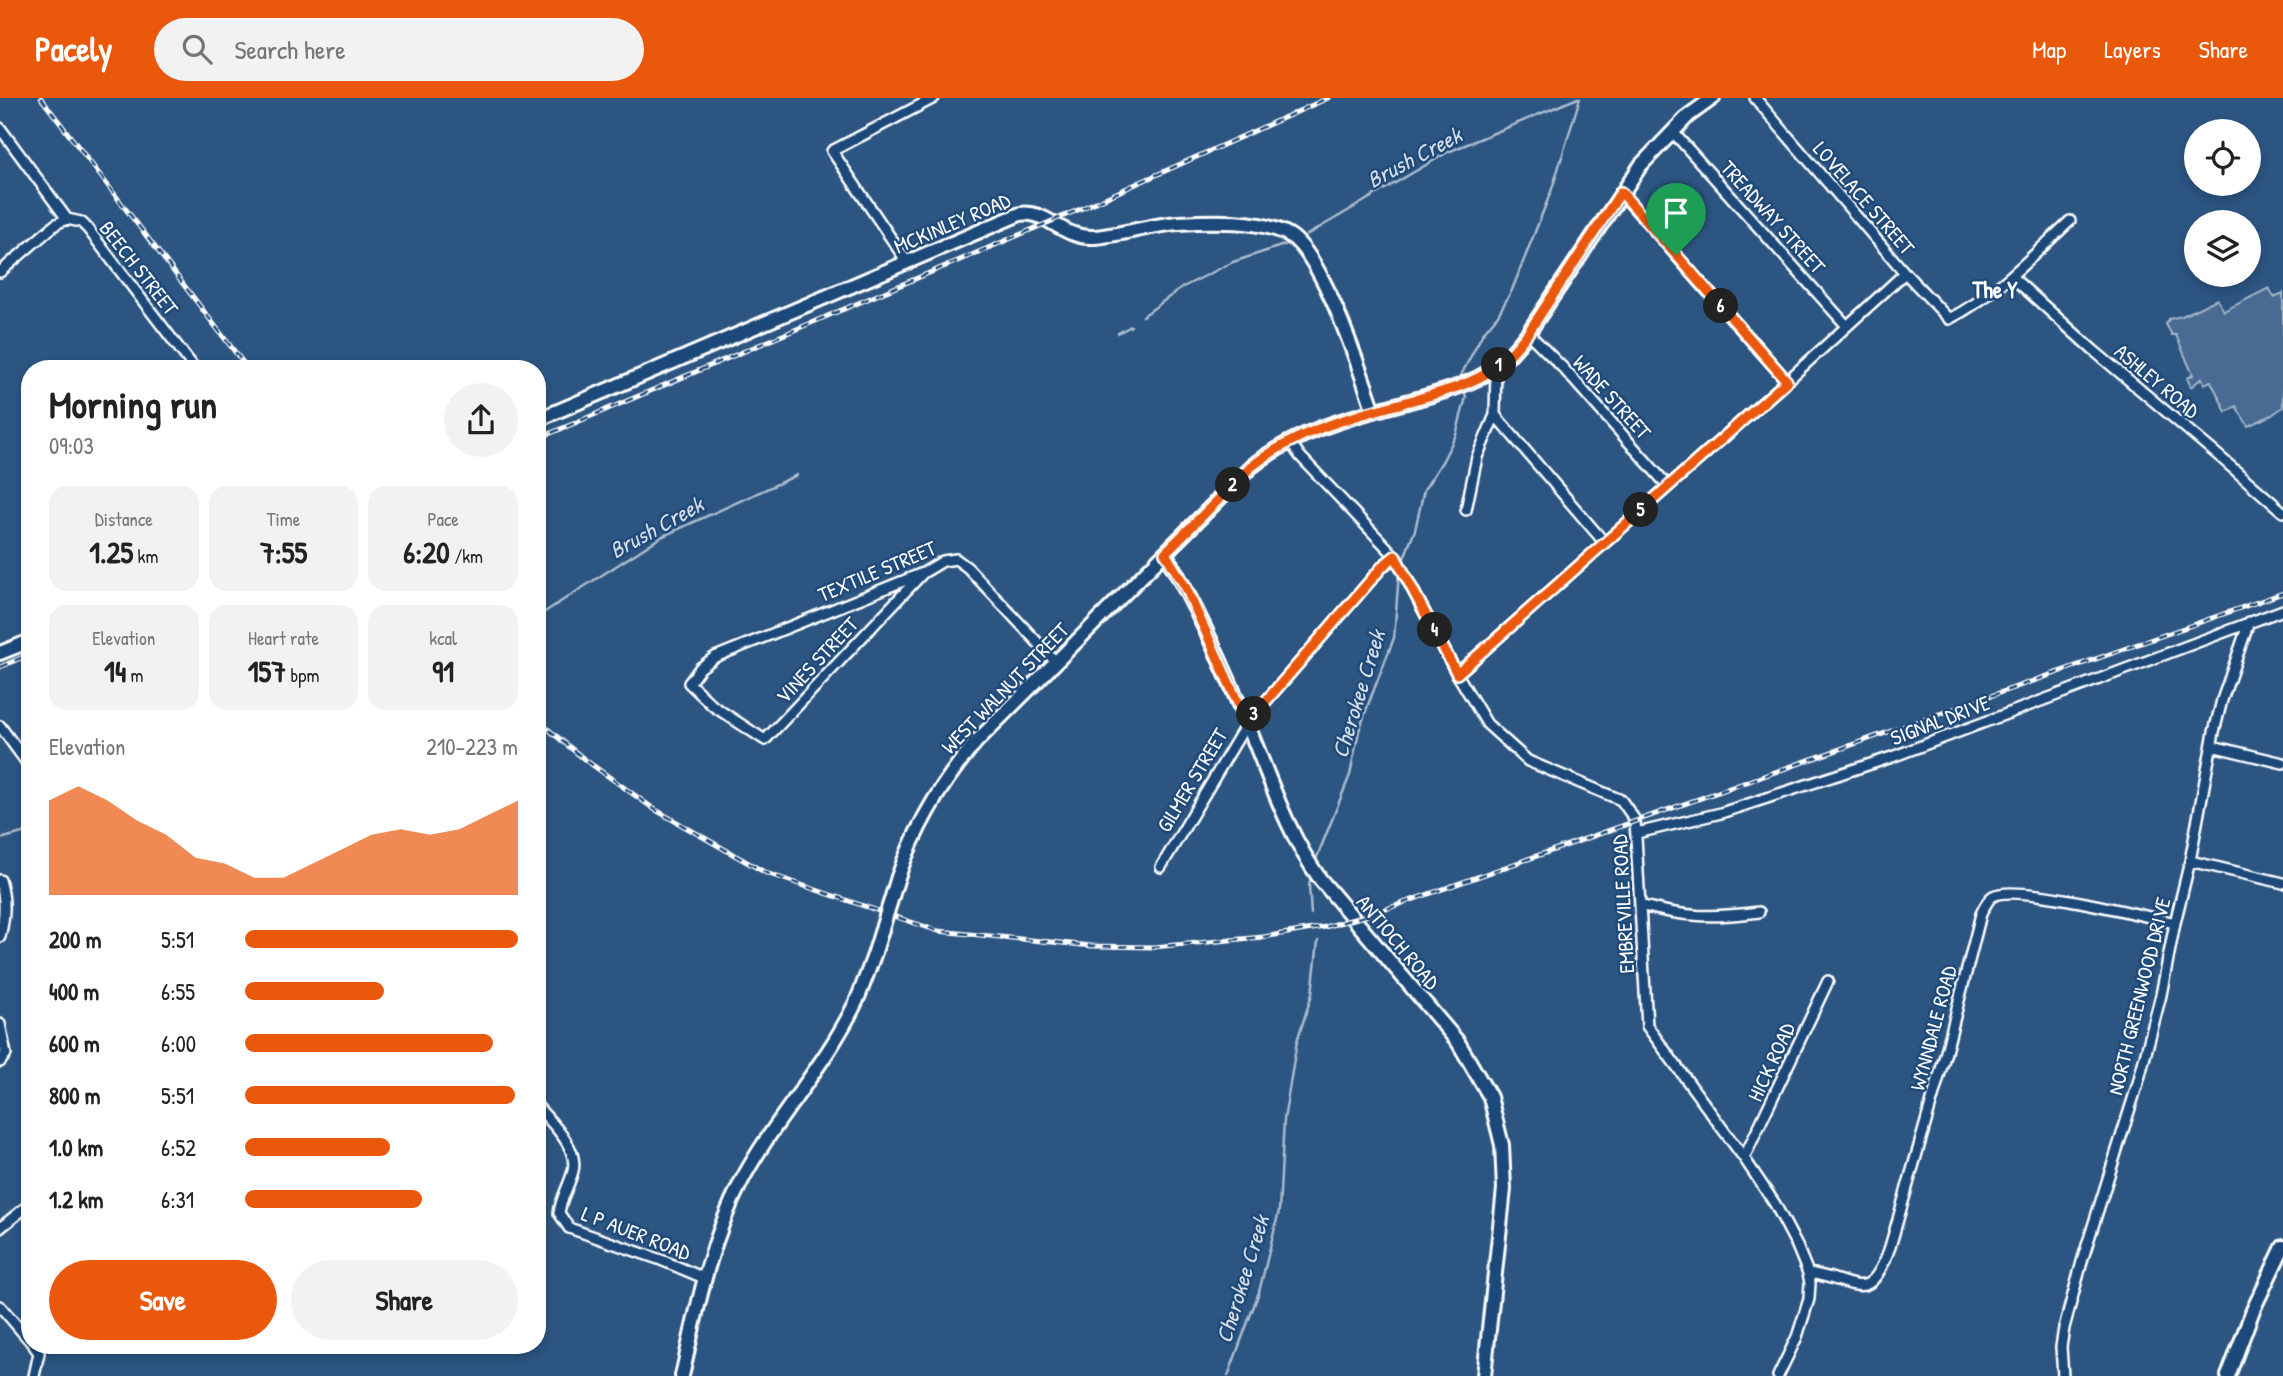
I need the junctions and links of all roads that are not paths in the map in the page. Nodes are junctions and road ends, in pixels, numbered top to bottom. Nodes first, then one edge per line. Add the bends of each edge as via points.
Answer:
1 (934, 98) edge
2 (1713, 98) edge
3 (1755, 98) edge
4 (0, 128) edge
5 (1672, 131) junction
6 (1621, 192) junction
7 (67, 219) junction
8 (2070, 221) dead end
9 (907, 262) junction
10 (0, 272) edge
11 (1905, 273) junction
12 (2011, 276) junction
13 (1847, 326) junction
14 (1528, 333) junction
15 (188, 360) edge
16 (1496, 367) junction
17 (1787, 381) junction
18 (1374, 411) junction
19 (1495, 415) junction
20 (546, 416) edge
21 (1290, 442) junction
22 (1668, 486) junction
23 (1466, 510) dead end
24 (2283, 512) edge
25 (1604, 542) junction
26 (1165, 553) junction
27 (1399, 562) junction
28 (923, 573) junction
29 (2283, 610) edge
30 (2249, 622) junction
31 (21, 644) edge
32 (1, 650) edge
33 (1055, 661) junction
34 (1457, 674) junction
35 (1247, 723) junction
36 (0, 726) edge
37 (765, 740) joint
38 (2212, 746) junction
39 (21, 754) edge
40 (2283, 763) edge
41 (1637, 832) junction
42 (2190, 861) junction
43 (1161, 867) dead end
44 (0, 880) edge
45 (2283, 883) edge
46 (1640, 905) junction
47 (1759, 912) dead end
48 (2175, 923) junction
49 (0, 937) edge
50 (1828, 981) dead end
51 (0, 1024) edge
52 (0, 1062) edge
53 (546, 1117) edge
54 (1744, 1158) junction
55 (21, 1211) edge
56 (0, 1227) edge
57 (2283, 1247) edge
58 (1808, 1273) junction
59 (704, 1278) junction
60 (0, 1306) edge
61 (21, 1330) edge
62 (39, 1354) edge
63 (34, 1376) edge
64 (682, 1376) edge
65 (1484, 1376) edge
66 (1778, 1376) edge
67 (2063, 1376) edge
68 (2228, 1376) edge

1 - 9 street via 832,151
2 - 5 street, WEST WALNUT STREET
3 - 11 street, LOVELACE STREET
4 - 7 street, BEECH STREET
5 - 6 street, WEST WALNUT STREET
5 - 13 street, TREADWAY STREET
6 - 14 street, WEST WALNUT STREET
6 - 17 street
7 - 10 street
7 - 15 street, BEECH STREET via 88,229
8 - 12 street
9 - 18 street, MCKINLEY ROAD via 1028,212 1061,230 1093,237 1210,221 1279,230 1297,240 1321,274
9 - 20 street, MCKINLEY ROAD
11 - 12 street, LOVELACE STREET via 1949,319
11 - 13 street
12 - 24 street, ASHLEY ROAD
13 - 17 street
14 - 16 street, WEST WALNUT STREET
14 - 22 street, WADE STREET
16 - 18 street, WEST WALNUT STREET via 1463,385
16 - 19 street
17 - 22 street
18 - 21 street, WEST WALNUT STREET
19 - 23 street via 1477,457
19 - 25 street
21 - 26 street, WEST WALNUT STREET via 1251,467
21 - 27 street, EMBREVILLE ROAD
22 - 25 street
25 - 34 street
26 - 33 street, WEST WALNUT STREET
26 - 35 street, ANTIOCH ROAD via 1186,588
27 - 34 street, EMBREVILLE ROAD
27 - 35 street, GILMER STREET via 1383,566
28 - 33 street, TEXTILE STREET via 956,559
28 - 37 street, VINES STREET
28 - 37 street, TEXTILE STREET via 715,657 700,668 689,683 713,706
29 - 30 street
30 - 38 street, NORTH GREENWOOD DRIVE via 2222,700
30 - 41 street, SIGNAL DRIVE via 1892,757 1701,818
31 - 32 street
33 - 59 street, WEST WALNUT STREET, bridge via 976,741 930,803 898,877 856,1002 741,1182
34 - 41 street, EMBREVILLE ROAD via 1488,724 1528,761 1621,800 1635,820
35 - 43 street, GILMER STREET
35 - 65 street, ANTIOCH ROAD via 1303,855 1458,1042 1490,1097 1502,1145 1504,1189
36 - 39 street
38 - 40 street
38 - 42 street, NORTH GREENWOOD DRIVE
41 - 46 street, EMBREVILLE ROAD
42 - 45 street
42 - 48 street, NORTH GREENWOOD DRIVE
44 - 49 street via 5,918
46 - 47 street via 1700,917
46 - 54 street, EMBREVILLE ROAD via 1647,1026
48 - 58 street, WYNNDALE ROAD via 2019,893 1993,896 1981,914 1880,1274 1871,1283 1851,1285
48 - 67 street, NORTH GREENWOOD DRIVE via 2138,1083 2064,1328
50 - 54 street, HICK ROAD
51 - 52 street via 6,1054
53 - 59 street, L P AUER ROAD via 575,1161 559,1213 569,1228
54 - 58 street, EMBREVILLE ROAD via 1775,1204
55 - 56 street
57 - 68 street
58 - 66 street, EMBREVILLE ROAD via 1807,1307
59 - 64 street, WEST WALNUT STREET
60 - 61 street
62 - 63 street

